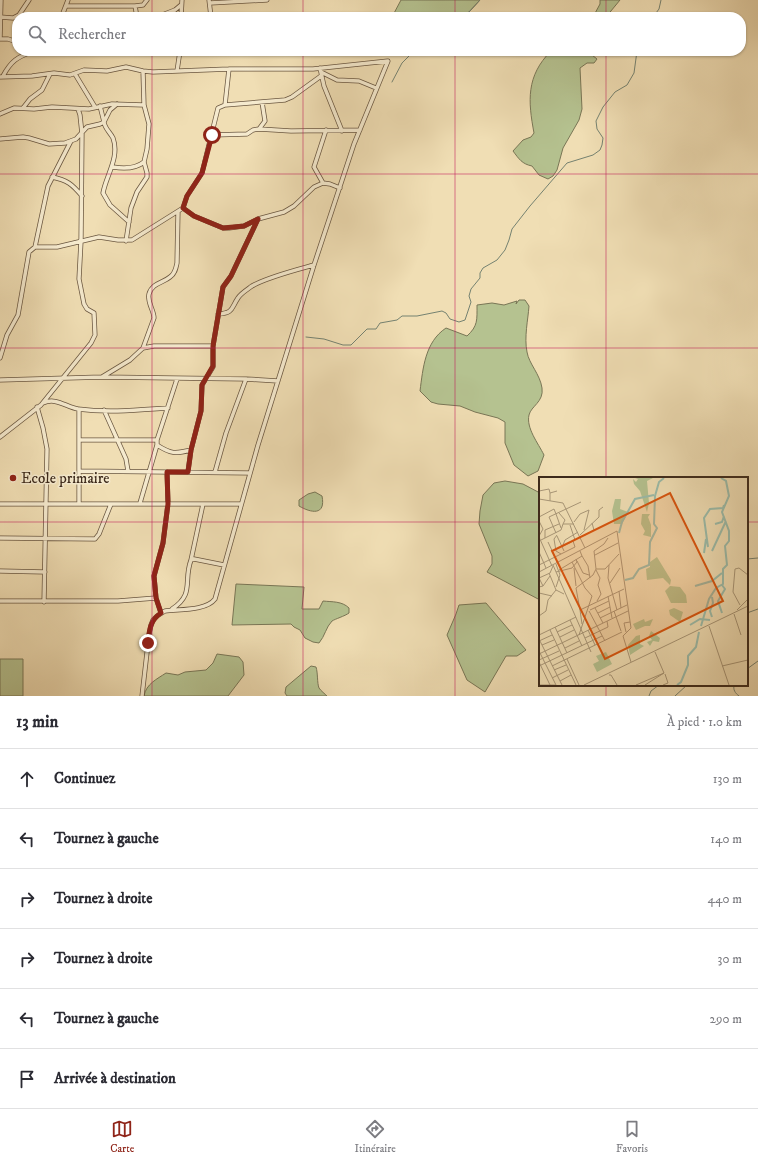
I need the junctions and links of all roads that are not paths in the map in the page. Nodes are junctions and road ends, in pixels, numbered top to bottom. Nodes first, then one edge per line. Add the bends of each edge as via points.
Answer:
1 (1, 0) edge
2 (28, 0) edge
3 (68, 0) edge
4 (147, 0) edge
5 (182, 0) edge
6 (267, 0) edge
7 (209, 2) edge
8 (181, 5) junction
9 (66, 6) junction
10 (134, 6) junction
11 (20, 12) edge
12 (63, 12) edge
13 (136, 12) edge
14 (170, 12) edge
15 (181, 12) edge
16 (210, 12) edge
17 (0, 17) edge
18 (12, 18) edge
19 (0, 39) edge
20 (12, 40) edge
21 (21, 56) edge
22 (179, 56) edge
23 (229, 69) junction
24 (321, 70) junction
25 (143, 71) junction
26 (177, 71) junction
27 (50, 74) junction
28 (75, 74) junction
29 (321, 76) junction
30 (2, 77) edge
31 (376, 88) junction
32 (262, 102) junction
33 (117, 104) junction
34 (144, 105) junction
35 (225, 105) junction
36 (100, 106) junction
37 (95, 107) junction
38 (23, 108) junction
39 (78, 109) junction
40 (0, 114) edge
41 (104, 122) junction
42 (259, 129) junction
43 (326, 130) junction
44 (360, 130) junction
45 (342, 131) junction
46 (82, 134) junction
47 (212, 135) junction
48 (0, 139) edge
49 (71, 141) junction
50 (144, 162) junction
51 (112, 167) junction
52 (52, 177) junction
53 (323, 183) junction
54 (340, 188) junction
55 (82, 196) junction
56 (183, 208) junction
57 (178, 212) junction
58 (258, 219) junction
59 (129, 222) junction
60 (81, 241) junction
61 (126, 241) junction
62 (35, 247) junction
63 (314, 264) junction
64 (218, 314) junction
65 (213, 346) junction
66 (143, 348) junction
67 (0, 358) edge
68 (102, 377) junction
69 (61, 378) junction
70 (176, 379) junction
71 (205, 379) junction
72 (246, 379) junction
73 (0, 380) edge
74 (278, 382) junction
75 (39, 406) junction
76 (168, 408) junction
77 (79, 409) junction
78 (104, 410) junction
79 (0, 437) edge
80 (79, 440) junction
81 (117, 440) junction
82 (157, 440) junction
83 (157, 445) junction
84 (191, 450) junction
85 (79, 471) junction
86 (128, 471) junction
87 (150, 471) junction
88 (167, 472) junction
89 (188, 472) junction
90 (215, 472) junction
91 (250, 473) junction
92 (140, 503) junction
93 (0, 504) edge
94 (46, 504) junction
95 (79, 504) junction
96 (110, 504) junction
97 (168, 504) junction
98 (203, 504) junction
99 (241, 504) junction
100 (0, 538) edge
101 (46, 539) junction
102 (191, 560) junction
103 (224, 565) junction
104 (0, 571) edge
105 (45, 572) junction
106 (156, 598) junction
107 (0, 601) edge
108 (44, 602) junction
109 (171, 610) junction
110 (161, 613) junction
111 (142, 696) edge

1 - 17 street
2 - 11 street
3 - 9 street
4 - 10 street via 143,5
5 - 8 street
6 - 7 street
7 - 16 street
8 - 14 street
8 - 15 street
9 - 10 street
9 - 12 street
10 - 13 street
17 - 18 street
17 - 19 street
19 - 20 street
21 - 30 street via 11,63
22 - 26 street
23 - 24 street
23 - 26 street
23 - 35 street
24 - 29 street
24 - 31 street via 337,80 358,81
24 - 31 street via 388,61
25 - 26 street
25 - 28 street via 126,67 107,72 84,70
25 - 34 street
27 - 28 street
27 - 30 street
27 - 38 street via 42,90
28 - 37 street
29 - 32 street via 288,99
29 - 45 street
31 - 44 street
32 - 35 street
32 - 42 street via 265,121
33 - 34 street
33 - 36 street
33 - 41 street via 110,110
34 - 50 street via 150,127
35 - 47 street via 218,108
36 - 37 street
36 - 41 street
37 - 39 street
38 - 39 street
38 - 40 street via 14,108
39 - 46 street
41 - 46 street via 87,127
41 - 51 street via 115,146
42 - 43 street
42 - 47 street via 248,134
43 - 45 street
43 - 53 street via 314,167
44 - 45 street
44 - 54 street
46 - 49 street
46 - 55 street
47 - 56 street via 202,173 187,196
48 - 49 street via 29,138 49,144
49 - 52 street
50 - 51 street via 133,168
50 - 59 street via 147,176 137,192
51 - 59 street via 103,194 110,205
52 - 55 street via 68,182
52 - 62 street
53 - 54 street
53 - 58 street via 314,187 284,212
54 - 63 street
55 - 60 street
56 - 57 street
56 - 58 street via 194,216 223,228 244,226
57 - 61 street
57 - 66 street via 178,255 175,271 170,278 153,287 149,294 154,318
58 - 64 street via 231,276 224,284
59 - 61 street
60 - 61 street via 99,237
60 - 62 street via 57,247
60 - 69 street via 79,279 84,304 94,313 95,335
62 - 67 street via 29,252 18,315 7,335
63 - 64 street via 253,286 239,296 231,310 225,314
63 - 74 street
64 - 65 street
65 - 66 street
65 - 71 street via 213,366
66 - 68 street via 130,360
68 - 69 street
68 - 70 street
69 - 73 street
69 - 75 street
70 - 71 street
70 - 76 street
71 - 72 street
71 - 84 street via 202,385 201,411
72 - 74 street
72 - 90 street
74 - 91 street
75 - 77 street via 54,400
75 - 79 street
75 - 94 street via 47,449
76 - 78 street
76 - 82 street
77 - 78 street
77 - 80 street
78 - 81 street
80 - 81 street
80 - 85 street
81 - 82 street
81 - 86 street via 126,458
82 - 83 street
83 - 84 street via 176,454
83 - 87 street
84 - 89 street
85 - 86 street
85 - 95 street
86 - 87 street
87 - 88 street
87 - 92 street
88 - 89 street
88 - 97 street
89 - 90 street
90 - 91 street
91 - 99 street
92 - 96 street
92 - 97 street
93 - 94 street
94 - 95 street
94 - 101 street
95 - 96 street
96 - 101 street via 95,539
97 - 98 street
97 - 106 street via 162,550 154,576
98 - 99 street
98 - 102 street
99 - 103 street
100 - 101 street
101 - 105 street
102 - 103 street
102 - 109 street via 186,593 182,601
103 - 109 street via 218,592 211,603
104 - 105 street
105 - 108 street
106 - 108 street
106 - 110 street
107 - 108 street
109 - 110 street
110 - 111 street via 153,620 149,635

